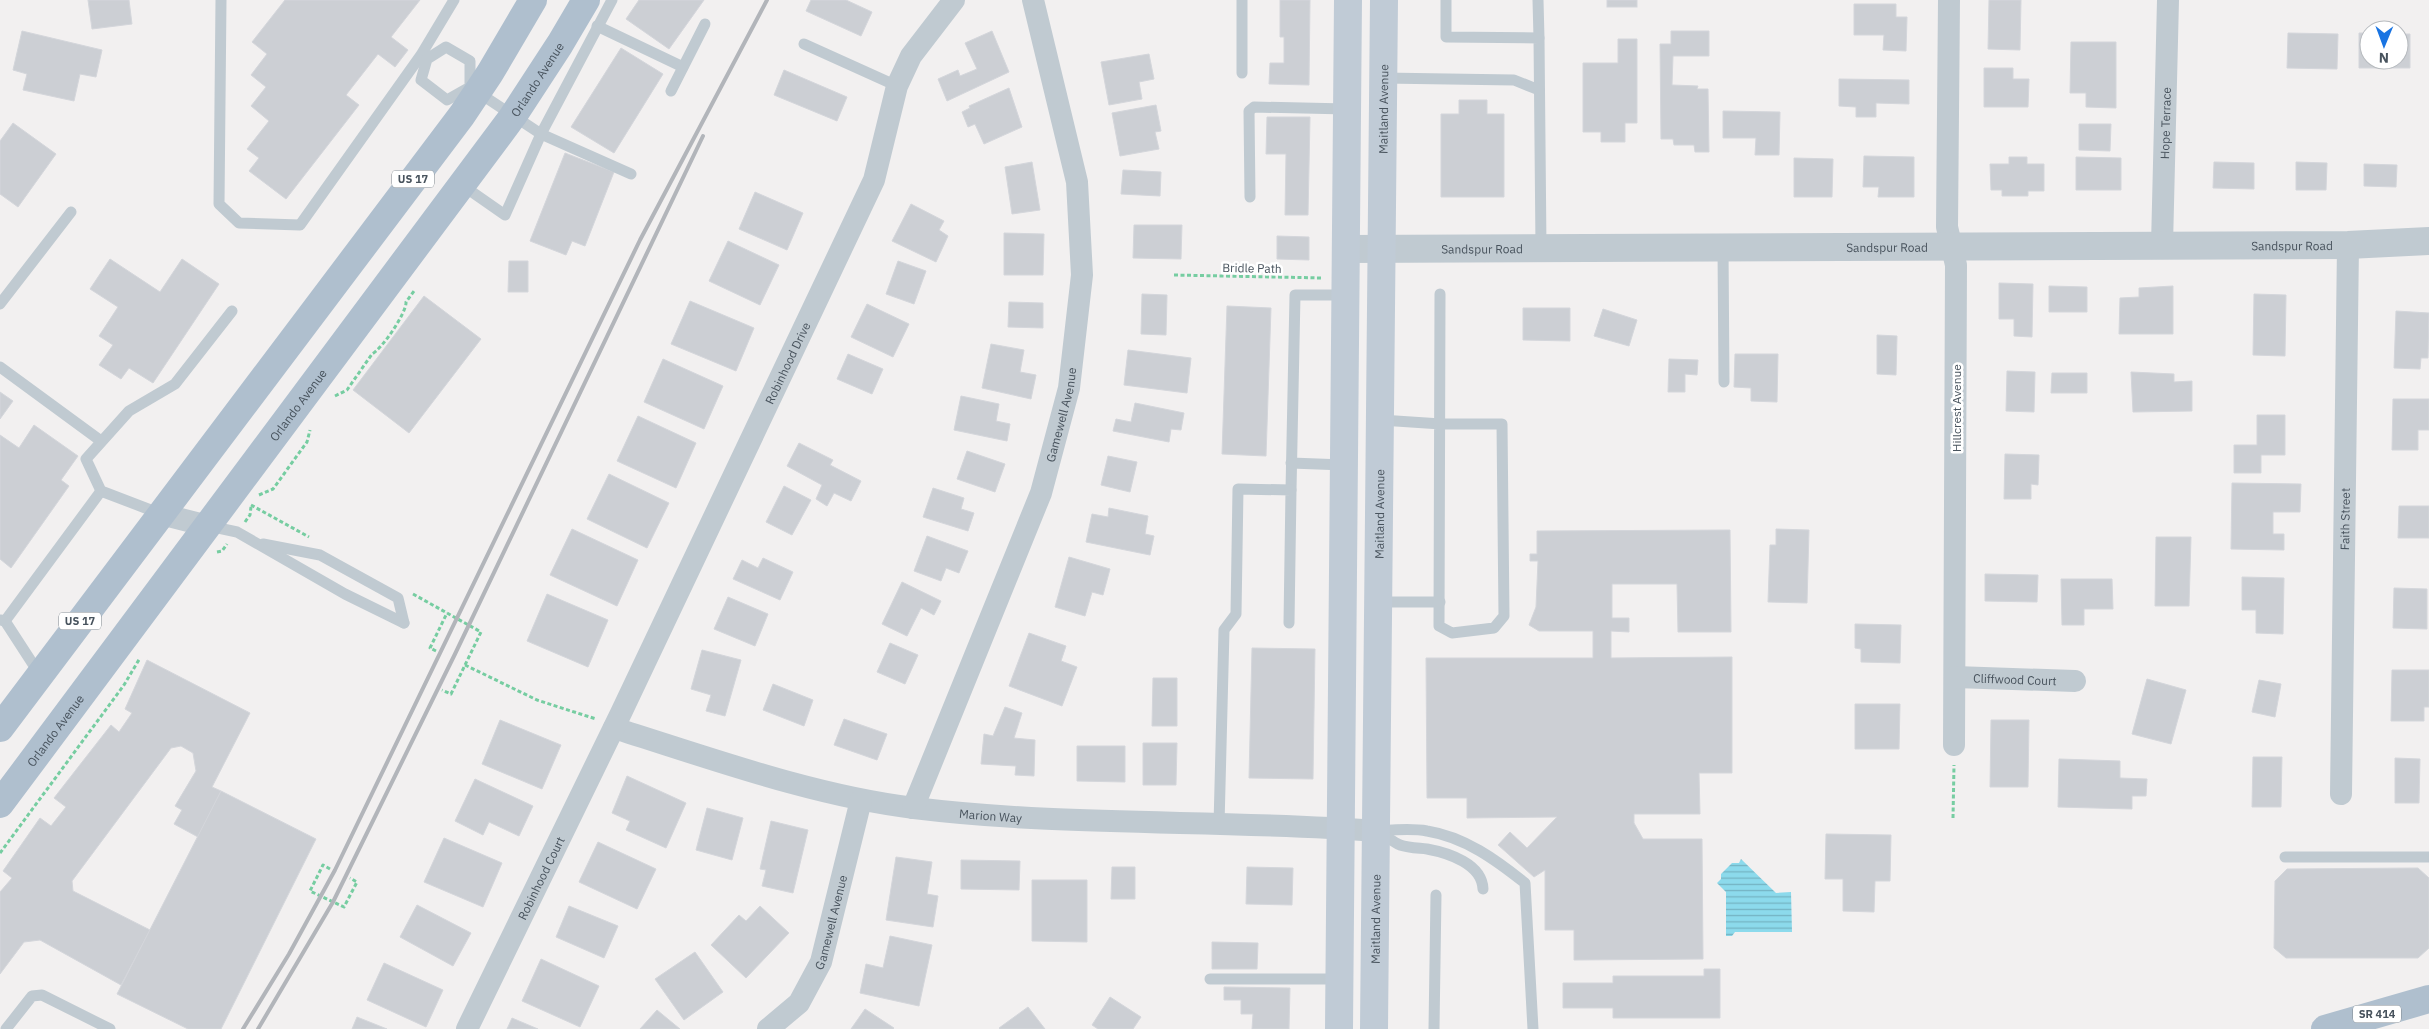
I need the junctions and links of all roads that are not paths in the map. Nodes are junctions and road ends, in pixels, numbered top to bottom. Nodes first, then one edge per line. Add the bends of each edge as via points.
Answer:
1 (221, 0) edge
2 (454, 0) edge
3 (533, 0) edge
4 (586, 0) edge
5 (612, 0) edge
6 (954, 0) edge
7 (1033, 0) edge
8 (1242, 0) edge
9 (1348, 0) edge
10 (1384, 0) edge
11 (1446, 0) edge
12 (1538, 0) edge
13 (1948, 0) edge
14 (2168, 0) edge
15 (706, 24) dead end
16 (597, 26) junction
17 (1538, 38) junction
18 (804, 44) dead end
19 (424, 57) junction
20 (683, 67) junction
21 (1242, 73) dead end
22 (1383, 78) junction
23 (897, 86) junction
24 (474, 90) junction
25 (1539, 90) junction
26 (671, 91) dead end
27 (1347, 109) junction
28 (512, 116) junction
29 (541, 134) junction
30 (631, 174) dead end
31 (462, 185) junction
32 (1250, 197) dead end
33 (71, 212) dead end
34 (2429, 241) edge
35 (2162, 245) junction
36 (2348, 245) junction
37 (1724, 247) junction
38 (1951, 247) junction
39 (1541, 248) junction
40 (1346, 249) junction
41 (1382, 249) junction
42 (1338, 287) junction
43 (1440, 294) dead end
44 (0, 304) edge
45 (232, 311) dead end
46 (0, 367) edge
47 (1724, 382) dead end
48 (1380, 420) junction
49 (1441, 424) junction
50 (101, 441) junction
51 (1291, 463) junction
52 (1344, 465) junction
53 (1291, 490) junction
54 (101, 491) junction
55 (161, 514) junction
56 (208, 526) junction
57 (254, 542) junction
58 (1379, 602) junction
59 (1440, 602) junction
60 (3, 620) edge
61 (1289, 623) dead end
62 (40, 675) junction
63 (1954, 676) junction
64 (2075, 681) dead end
65 (0, 728) edge
66 (614, 728) junction
67 (1954, 745) road end
68 (2341, 794) dead end
69 (862, 800) junction
70 (0, 804) edge
71 (913, 808) junction
72 (1219, 825) junction
73 (1341, 828) junction
74 (1377, 831) junction
75 (2285, 857) dead end
76 (2429, 857) edge
77 (1483, 889) dead end
78 (1436, 895) dead end
79 (1210, 979) dead end
80 (1340, 979) junction
81 (2429, 999) edge
82 (6, 1029) edge
83 (110, 1029) edge
84 (467, 1029) edge
85 (768, 1029) edge
86 (1339, 1029) edge
87 (1374, 1029) edge
88 (1434, 1029) edge
89 (1533, 1029) edge
90 (2324, 1029) edge

1 - 19 lane via 219,204 239,223 300,225
2 - 19 lane
3 - 24 main road, US 17
4 - 28 main road, Orlando Avenue
5 - 16 lane
6 - 23 street, Robinhood Drive via 911,56
7 - 71 street, Gamewell Avenue via 1077,182 1082,275 1070,388 1041,492
8 - 21 lane
9 - 27 main road
10 - 22 main road, Maitland Avenue
11 - 17 lane via 1446,37
12 - 17 lane
13 - 38 street, Hillcrest Avenue via 1947,227
14 - 35 street, Hope Terrace
15 - 20 lane
16 - 20 lane
16 - 29 lane
17 - 25 lane
18 - 23 lane
19 - 24 lane via 446,47 470,62
19 - 24 lane via 421,80 447,100
20 - 26 lane
22 - 25 lane via 1514,80
22 - 41 main road, Maitland Avenue
23 - 66 street, Robinhood Drive via 874,180
24 - 28 lane
24 - 55 main road, US 17
25 - 39 lane
27 - 32 lane via 1254,107 1249,111
27 - 40 main road
28 - 29 lane
28 - 31 main road, Orlando Avenue
29 - 30 lane
29 - 31 lane via 505,215
31 - 56 main road, Orlando Avenue
33 - 44 lane
34 - 36 street, Sandspur Road
35 - 36 street, Sandspur Road
35 - 38 street, Sandspur Road
36 - 68 street, Faith Street
37 - 38 street, Sandspur Road
37 - 39 street, Sandspur Road
37 - 47 lane
38 - 63 street, Hillcrest Avenue via 1956,265
39 - 41 street, Sandspur Road
40 - 41 street, Sandspur Road
40 - 42 main road
41 - 48 main road, Maitland Avenue
42 - 51 lane via 1295,295
42 - 52 main road
43 - 49 lane
45 - 50 lane via 175,384 129,411
46 - 50 lane
48 - 49 lane
48 - 58 main road, Maitland Avenue
49 - 59 lane
49 - 59 lane via 1502,424 1504,616 1494,628 1452,634 1439,626
50 - 54 lane via 86,459
51 - 52 lane
51 - 53 lane
52 - 73 main road
53 - 61 lane
53 - 72 lane via 1238,489 1236,614 1224,630
54 - 55 lane
54 - 60 lane
55 - 56 street
55 - 62 main road, US 17
56 - 57 lane via 237,532
56 - 70 main road, Orlando Avenue
57 - 57 lane via 326,558 398,598 404,623 345,594
58 - 59 lane
58 - 74 main road, Maitland Avenue
60 - 62 lane
62 - 65 main road, US 17
63 - 64 street, Cliffwood Court
63 - 67 street, Hillcrest Avenue
66 - 69 street, Marion Way via 732,766
66 - 84 street, Robinhood Court
69 - 71 street, Marion Way
69 - 85 street, Gamewell Avenue via 821,962 799,1003
71 - 72 street, Marion Way
72 - 73 street, Marion Way
73 - 74 street, Marion Way
73 - 80 main road
74 - 77 lane via 1400,845 1444,853 1462,861 1482,878
74 - 87 main road, Maitland Avenue
74 - 89 lane via 1428,831 1455,840 1494,859 1525,883
75 - 76 lane
78 - 88 lane
79 - 80 lane
80 - 86 main road
81 - 90 main road, SR 414
82 - 83 lane via 32,996 42,995

